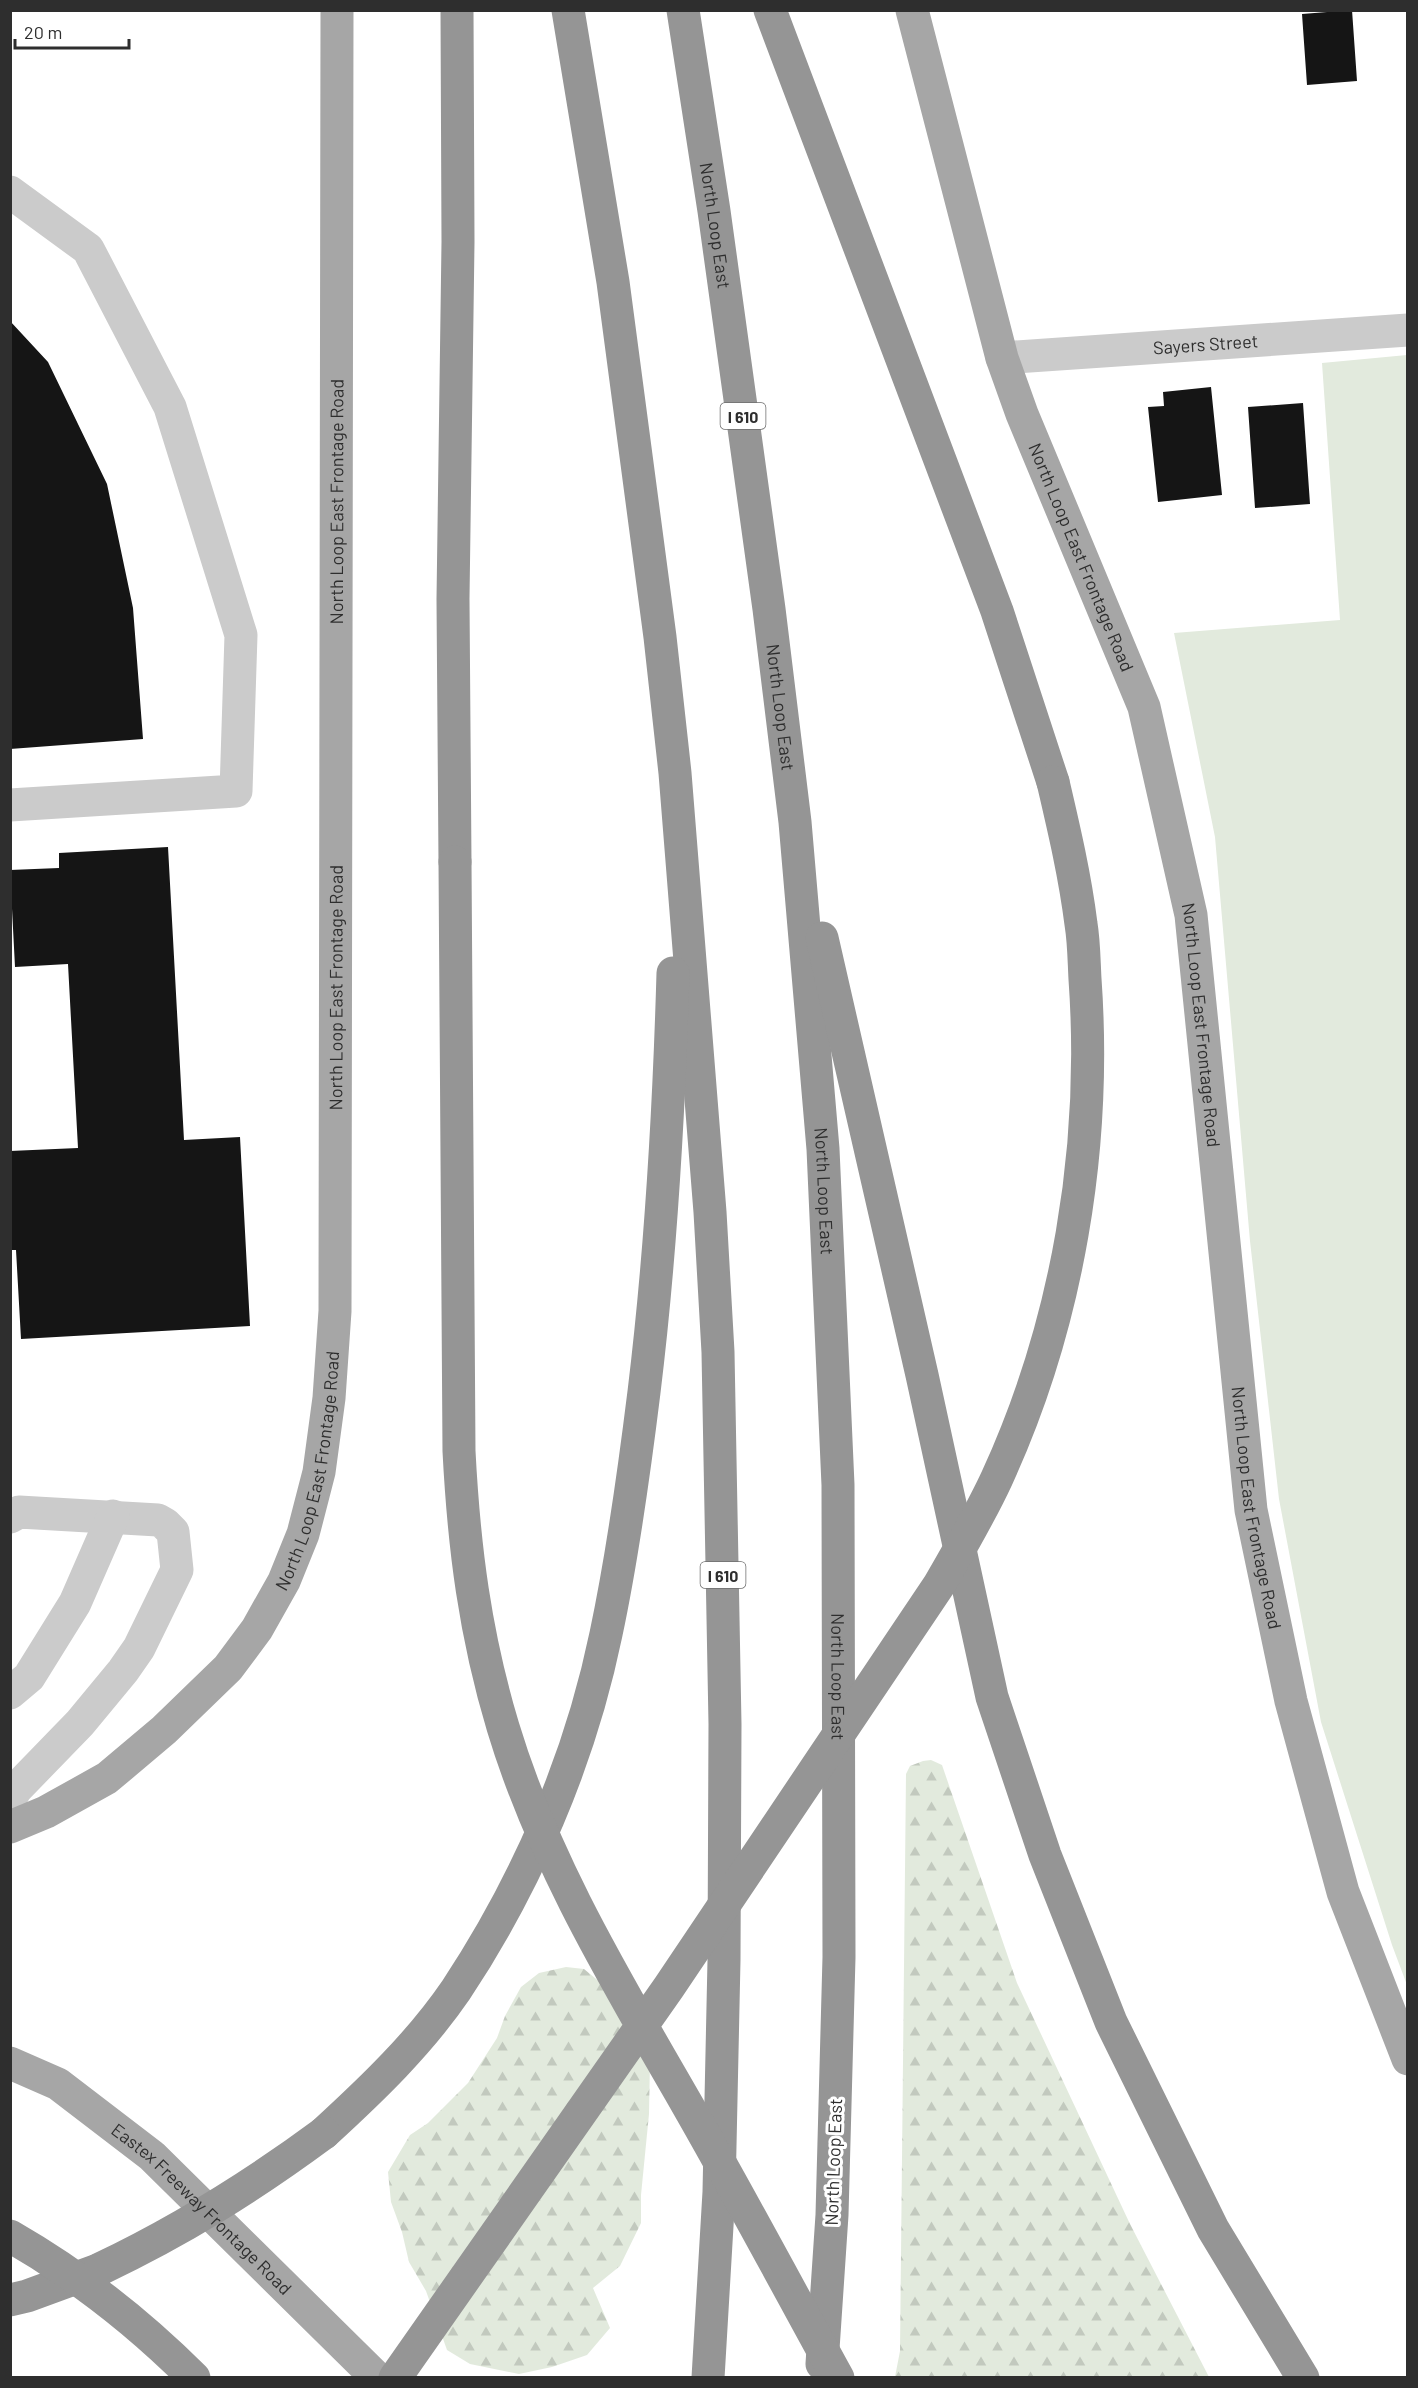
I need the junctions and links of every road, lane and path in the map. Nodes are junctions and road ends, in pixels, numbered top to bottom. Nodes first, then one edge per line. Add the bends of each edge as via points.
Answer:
1 (337, 10) edge
2 (457, 10) edge
3 (568, 10) edge
4 (683, 10) edge
5 (770, 10) edge
6 (912, 10) edge
7 (10, 192) edge
8 (1407, 330) edge
9 (1002, 358) junction
10 (675, 773) junction
11 (10, 805) edge
12 (795, 822) junction
13 (113, 1516) junction
14 (10, 1517) edge
15 (10, 1693) edge
16 (10, 1799) edge
17 (10, 1827) edge
18 (1407, 2059) edge
19 (10, 2063) edge
20 (10, 2236) edge
21 (10, 2300) edge
22 (194, 2378) edge
23 (377, 2378) edge
24 (394, 2378) edge
25 (708, 2378) edge
26 (821, 2378) edge
27 (838, 2378) edge
28 (1303, 2378) edge

1 - 17 main road, North Loop East Frontage Road via 336,1311 319,1472 303,1534 284,1581 257,1629 228,1668 107,1778
2 - 27 highway, bridge via 453,599 459,1451 470,1582 485,1662 503,1728 549,1850 612,1974
3 - 10 highway, I 610 via 613,282
4 - 12 highway, North Loop East / I 610 via 716,222
5 - 24 highway, bridge via 997,611 1053,782 1082,926 1087,1004 1088,1079 1075,1223 1047,1342 997,1476 970,1532 919,1615 669,1987
6 - 9 main road, North Loop East Frontage Road
7 - 11 street via 88,249 170,407 241,635 236,791
8 - 9 street, Sayers Street
9 - 18 main road, North Loop East Frontage Road via 1144,707 1191,915 1251,1510 1292,1701 1343,1892
10 - 21 highway, bridge via 672,995 656,1283 629,1506 603,1647 586,1714 528,1865 455,1991 421,2037 324,2133 222,2205 159,2241 100,2269
10 - 25 highway, I 610 via 710,1212 721,1495 724,1960 719,2192
12 - 26 highway, North Loop East / I 610 via 823,1149 838,1485 839,1957 832,2215
12 - 28 highway via 992,1697 1045,1855 1111,2022 1213,2229
13 - 14 street via 19,1512
13 - 15 street via 75,1603 29,1677
13 - 16 street via 165,1524 173,1532 177,1570 130,1661
19 - 23 main road, Eastex Freeway Frontage Road via 58,2084 152,2156
20 - 22 highway, bridge via 84,2283

